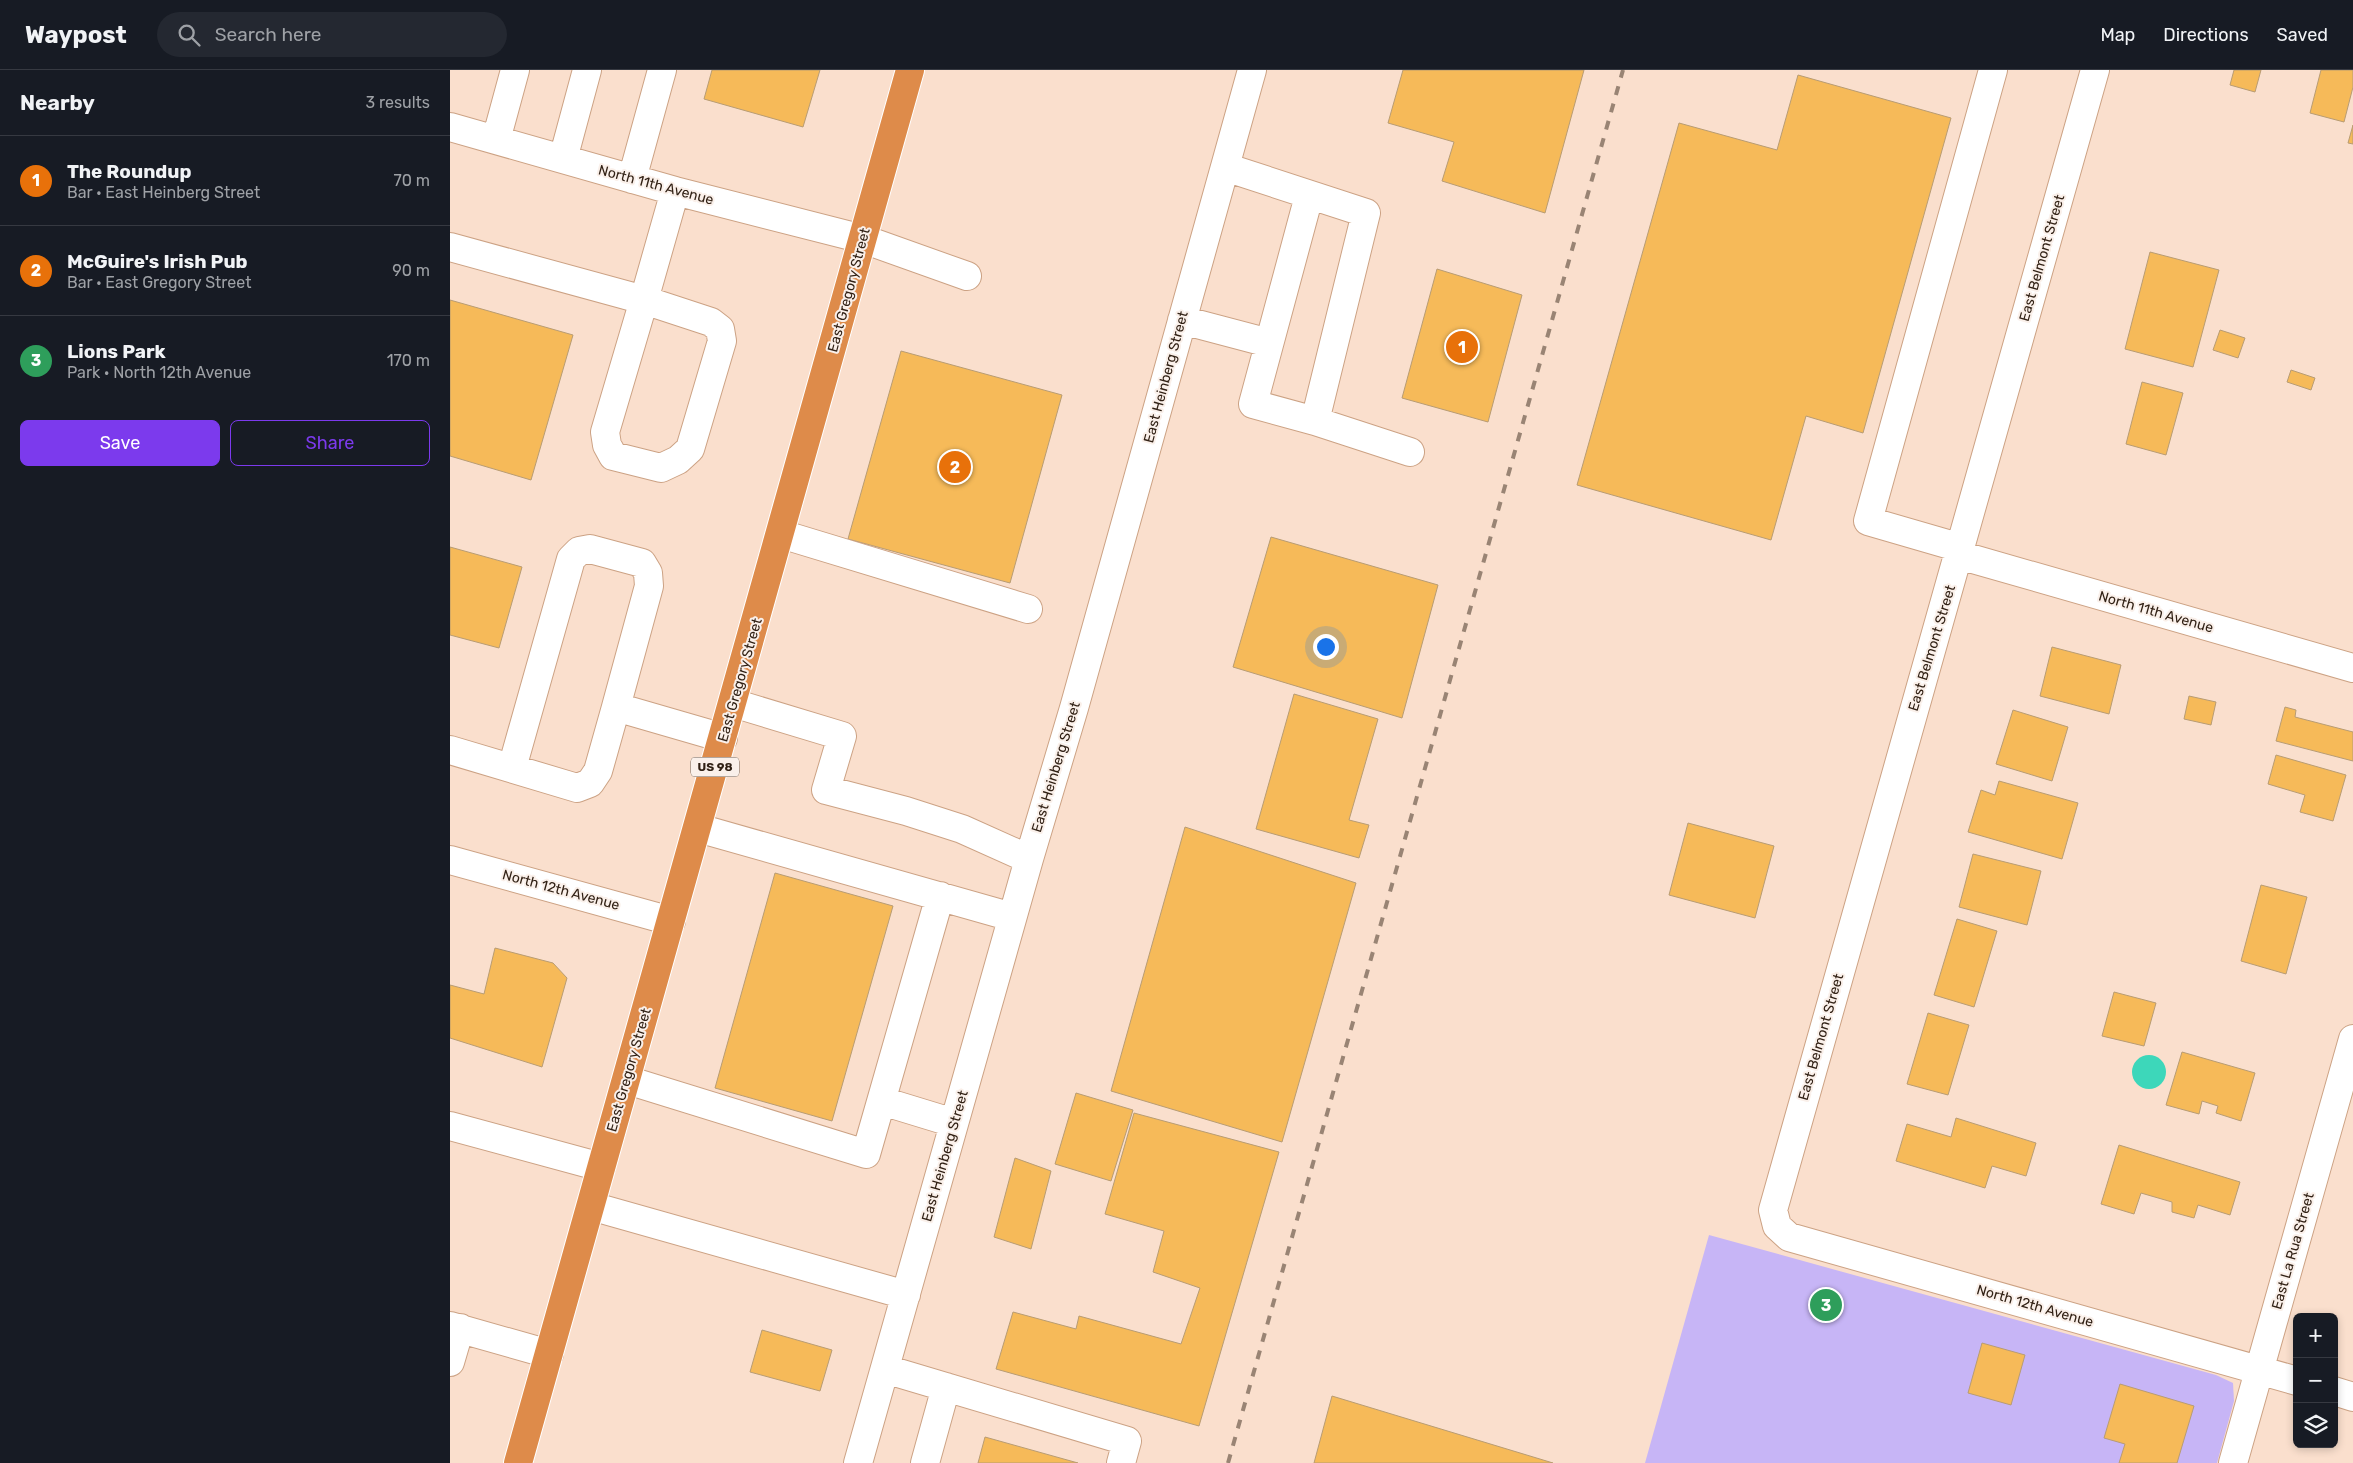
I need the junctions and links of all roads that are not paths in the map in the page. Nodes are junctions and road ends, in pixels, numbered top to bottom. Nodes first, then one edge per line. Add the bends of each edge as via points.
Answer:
1 (515, 70) edge
2 (587, 70) edge
3 (662, 70) edge
4 (910, 70) edge
5 (1252, 70) edge
6 (1993, 70) edge
7 (2095, 70) edge
8 (450, 127) edge
9 (496, 140) junction
10 (563, 159) junction
11 (1225, 167) junction
12 (632, 179) junction
13 (675, 191) junction
14 (1309, 196) junction
15 (863, 239) junction
16 (450, 247) edge
17 (967, 276) dead end
18 (644, 300) junction
19 (1182, 320) junction
20 (1269, 342) junction
21 (1315, 422) junction
22 (1410, 452) dead end
23 (781, 534) junction
24 (1960, 552) junction
25 (1028, 609) dead end
26 (2353, 668) edge
27 (733, 703) junction
28 (616, 707) junction
29 (723, 738) junction
30 (450, 750) edge
31 (512, 768) junction
32 (698, 828) junction
33 (1028, 859) junction
34 (450, 860) edge
35 (940, 896) junction
36 (1012, 916) junction
37 (672, 921) junction
38 (2353, 1039) edge
39 (627, 1080) junction
40 (882, 1101) junction
41 (954, 1123) junction
42 (450, 1126) edge
43 (602, 1167) junction
44 (591, 1206) junction
45 (1777, 1226) joint
46 (906, 1294) junction
47 (455, 1327) edge
48 (549, 1354) junction
49 (450, 1362) edge
50 (885, 1369) junction
51 (2259, 1370) junction
52 (2293, 1380) edge
53 (946, 1387) junction
54 (2338, 1392) edge
55 (2353, 1397) edge
56 (518, 1463) edge
57 (858, 1463) edge
58 (925, 1463) edge
59 (1121, 1463) edge
60 (2233, 1463) edge

1 - 9 street
2 - 10 street
3 - 12 street
4 - 15 highway, East Gregory Street / US 98
5 - 11 street, East Heinberg Street
6 - 24 street, North 11th Avenue via 1868,521
7 - 24 street, East Belmont Street
8 - 9 street, North 11th Avenue
9 - 10 street, North 11th Avenue
10 - 12 street, North 11th Avenue
11 - 14 street
11 - 19 street, East Heinberg Street
12 - 13 street, North 11th Avenue
13 - 15 street, North 11th Avenue
13 - 18 street
14 - 20 street
14 - 21 street via 1366,214
15 - 17 street, North 11th Avenue
15 - 23 highway, East Gregory Street / US 98
16 - 18 street
18 - 18 street via 605,432 613,456 661,468 678,460 690,448 722,341 720,329 712,322
19 - 20 street
19 - 33 street, East Heinberg Street via 1074,708
20 - 21 street via 1253,404
21 - 22 street
23 - 25 street
23 - 27 highway, East Gregory Street / US 98
24 - 26 street, North 11th Avenue
24 - 45 street, East Belmont Street via 1773,1210
27 - 29 highway, East Gregory Street / US 98
27 - 33 street via 842,736 826,790 962,830
28 - 29 street
28 - 31 street via 598,771 590,783 577,788
28 - 31 street via 649,586 648,573 642,563 590,549 579,551 571,559
29 - 32 highway, East Gregory Street / US 98
30 - 31 street
32 - 35 street
32 - 37 highway, East Gregory Street / US 98
33 - 36 street, East Heinberg Street
34 - 37 street, North 12th Avenue
35 - 36 street
35 - 40 street
36 - 41 street, East Heinberg Street
37 - 39 highway, East Gregory Street / US 98
38 - 51 street, East La Rua Street
39 - 40 street via 866,1154
39 - 43 highway, East Gregory Street / US 98
40 - 41 street
41 - 46 street, East Heinberg Street
42 - 43 street
43 - 44 highway, East Gregory Street / US 98
44 - 46 street
44 - 48 highway, East Gregory Street / US 98
45 - 51 street, North 12th Avenue via 1789,1237
46 - 50 street, East Heinberg Street
47 - 48 street
47 - 49 street
48 - 56 highway, East Gregory Street / US 98
50 - 53 street
50 - 57 street, East Heinberg Street
51 - 52 street, North 12th Avenue
51 - 60 street, East La Rua Street
53 - 58 street
53 - 59 street via 1128,1441
54 - 55 street

